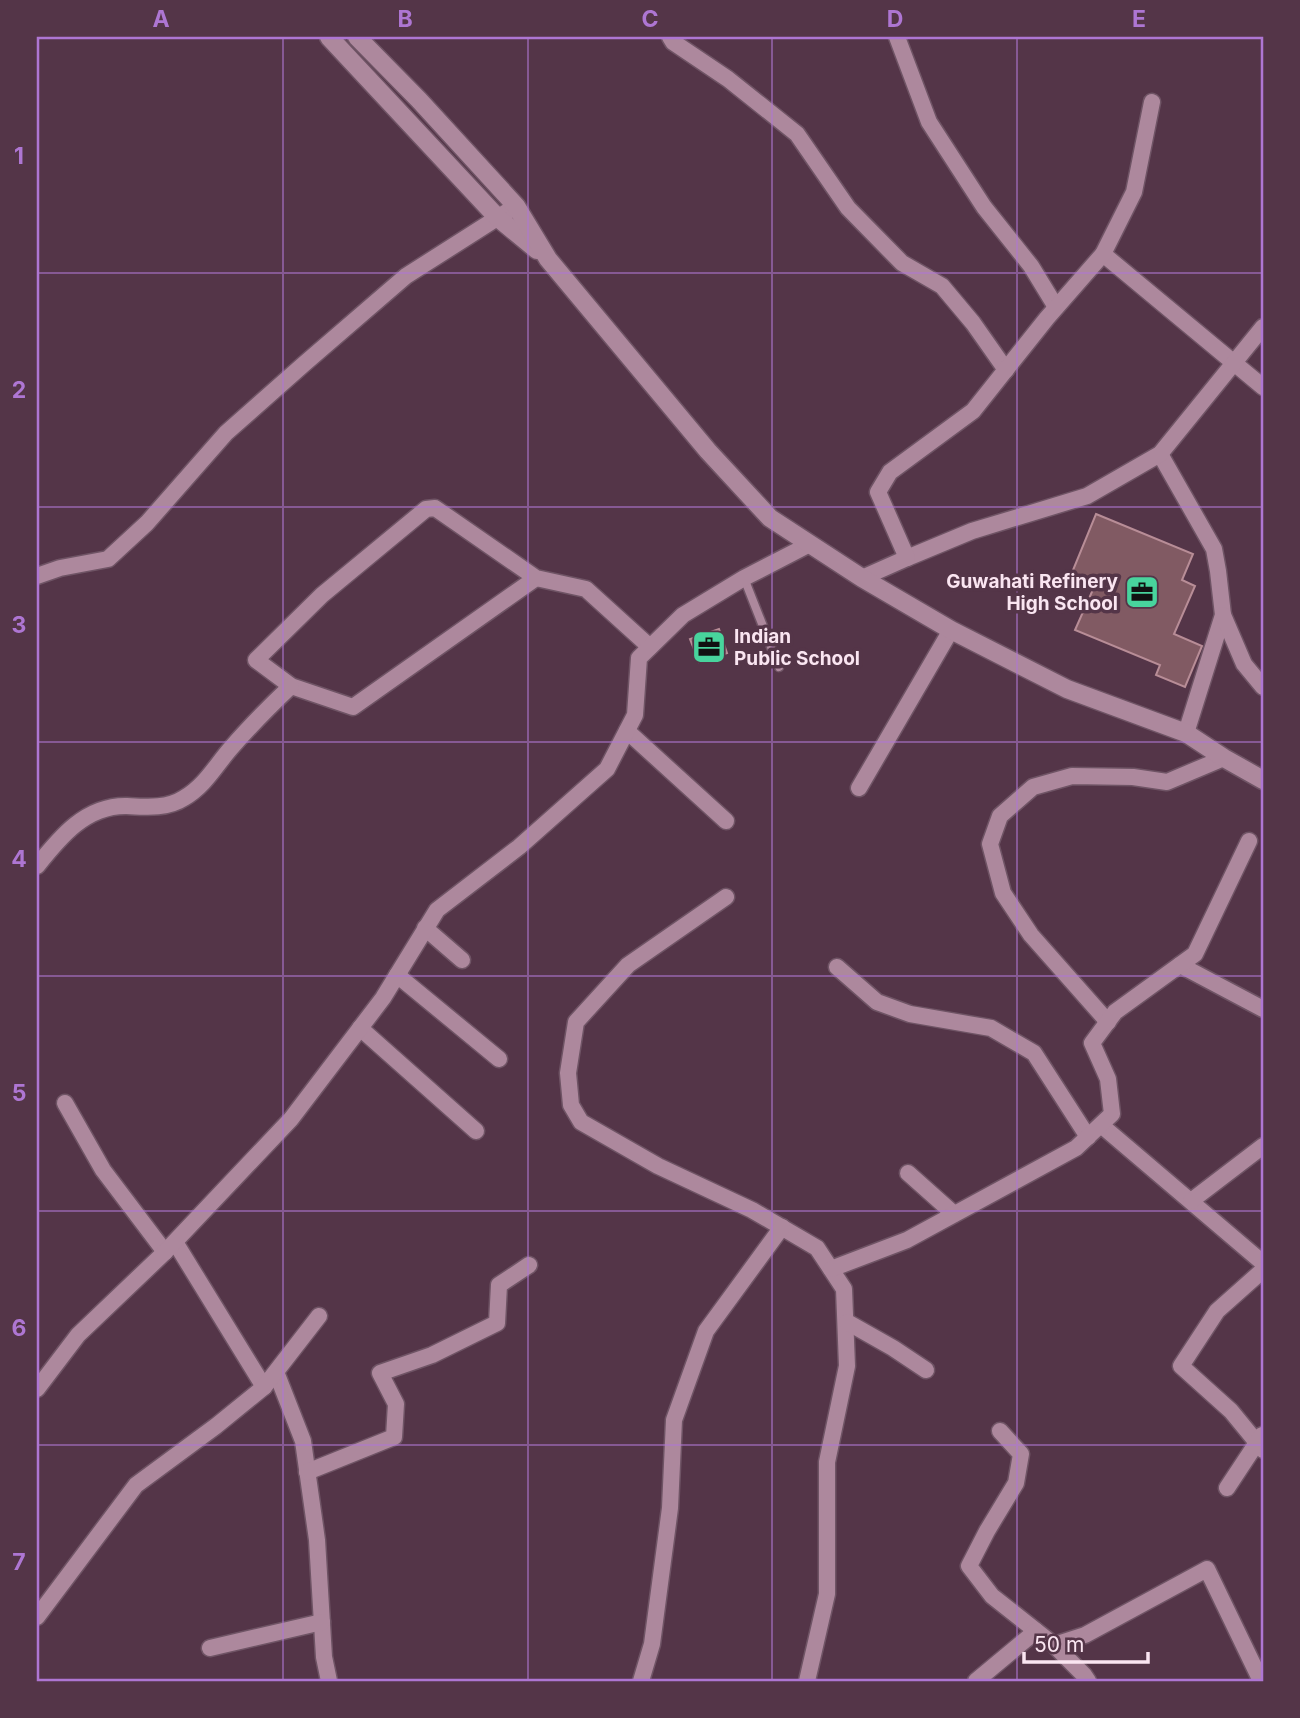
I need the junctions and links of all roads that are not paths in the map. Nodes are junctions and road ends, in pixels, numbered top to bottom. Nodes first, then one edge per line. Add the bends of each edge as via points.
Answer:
1 (329, 37) edge
2 (357, 37) edge
3 (670, 37) edge
4 (897, 37) edge
5 (1152, 102) dead end
6 (516, 206) junction
7 (497, 217) junction
8 (1103, 254) junction
9 (548, 259) junction
10 (1056, 307) junction
11 (1263, 327) edge
12 (1233, 363) junction
13 (1006, 370) junction
14 (1263, 387) edge
15 (1160, 454) junction
16 (808, 545) junction
17 (907, 558) junction
18 (37, 576) edge
19 (536, 578) junction
20 (744, 578) junction
21 (862, 578) junction
22 (1223, 615) junction
23 (951, 630) junction
24 (650, 647) junction
25 (779, 667) dead end
26 (291, 686) junction
27 (1263, 687) edge
28 (626, 731) junction
29 (1185, 733) junction
30 (1224, 758) junction
31 (1263, 780) edge
32 (859, 788) dead end
33 (726, 821) dead end
34 (1249, 841) dead end
35 (37, 866) edge
36 (726, 897) dead end
37 (425, 928) junction
38 (462, 960) dead end
39 (1180, 965) junction
40 (837, 967) dead end
41 (397, 975) junction
42 (1263, 1009) edge
43 (1108, 1022) junction
44 (360, 1028) junction
45 (499, 1059) dead end
46 (65, 1104) dead end
47 (1101, 1125) junction
48 (476, 1131) dead end
49 (1088, 1137) junction
50 (1263, 1146) edge
51 (908, 1173) dead end
52 (1191, 1201) junction
53 (954, 1214) junction
54 (782, 1227) junction
55 (170, 1247) junction
56 (1263, 1263) edge
57 (529, 1265) dead end
58 (831, 1269) junction
59 (1263, 1270) edge
60 (319, 1316) dead end
61 (847, 1322) junction
62 (926, 1370) dead end
63 (276, 1372) junction
64 (264, 1387) junction
65 (37, 1389) edge
66 (1000, 1431) dead end
67 (1261, 1441) edge
68 (307, 1472) junction
69 (1227, 1488) dead end
70 (37, 1617) edge
71 (322, 1622) junction
72 (1036, 1631) junction
73 (1054, 1645) junction
74 (210, 1648) dead end
75 (329, 1681) edge
76 (641, 1681) edge
77 (807, 1681) edge
78 (976, 1681) edge
79 (1088, 1681) edge
80 (1261, 1681) edge

1 - 7 street
2 - 6 street
3 - 13 street via 797,134 848,208 902,263 942,286
4 - 10 street via 929,122
5 - 8 street via 1134,192
6 - 7 street
6 - 9 street
7 - 9 street
7 - 18 street via 406,276 294,372 226,433 147,523 108,559
8 - 10 street
8 - 12 street
9 - 16 street via 717,461 770,518
10 - 13 street
11 - 12 street
12 - 14 street
12 - 15 street
13 - 17 street via 973,411 890,472 878,492
15 - 17 street via 1087,496 972,531
15 - 22 street via 1213,549
16 - 20 street
16 - 21 street
17 - 21 street
19 - 24 street via 586,589
19 - 26 street via 353,707
19 - 26 street via 435,508 426,509 322,595 257,660
20 - 24 street via 683,615
20 - 25 lane
21 - 23 street
22 - 27 street via 1244,664
22 - 29 street
23 - 29 street via 1067,689
23 - 32 street
24 - 28 street via 639,658 635,715
26 - 35 street via 252,724 200,788 181,800 148,808 124,806 86,816 58,839
28 - 33 street
28 - 37 street via 607,769 437,910
29 - 30 street
30 - 31 street
30 - 43 street via 1167,782 1072,776 1033,787 1000,816 990,844 1003,893 1031,935
34 - 39 street via 1195,954
36 - 54 street via 628,965 576,1022 568,1073 571,1105 581,1122
37 - 38 street
37 - 41 street
39 - 42 street
39 - 43 street
40 - 49 street via 877,1002 910,1014 991,1028 1034,1053
41 - 44 street
41 - 45 street
43 - 47 street via 1092,1043 1108,1079 1112,1114
44 - 48 street
44 - 55 street via 292,1119
46 - 55 street via 103,1170
47 - 49 street
47 - 52 street
49 - 53 street via 1076,1148
50 - 52 street
51 - 53 street
52 - 56 street
53 - 58 street via 907,1240
54 - 58 street via 817,1248
54 - 76 street via 706,1331 674,1420 670,1508 652,1644
55 - 64 street
55 - 65 street via 78,1335
57 - 68 street via 499,1285 496,1322 432,1354 380,1373 397,1404 394,1437
58 - 61 street via 844,1289
59 - 67 street via 1217,1311 1181,1366
60 - 63 street
61 - 62 street
61 - 77 street via 848,1366 827,1462 827,1594
63 - 64 street
63 - 68 street via 303,1441
64 - 70 street via 136,1485
66 - 72 street via 1021,1454 1016,1483 969,1566 992,1596
67 - 69 street
68 - 71 street
71 - 74 street
71 - 75 street
72 - 73 street
72 - 78 street
73 - 79 street
73 - 80 street via 1085,1635 1207,1569

